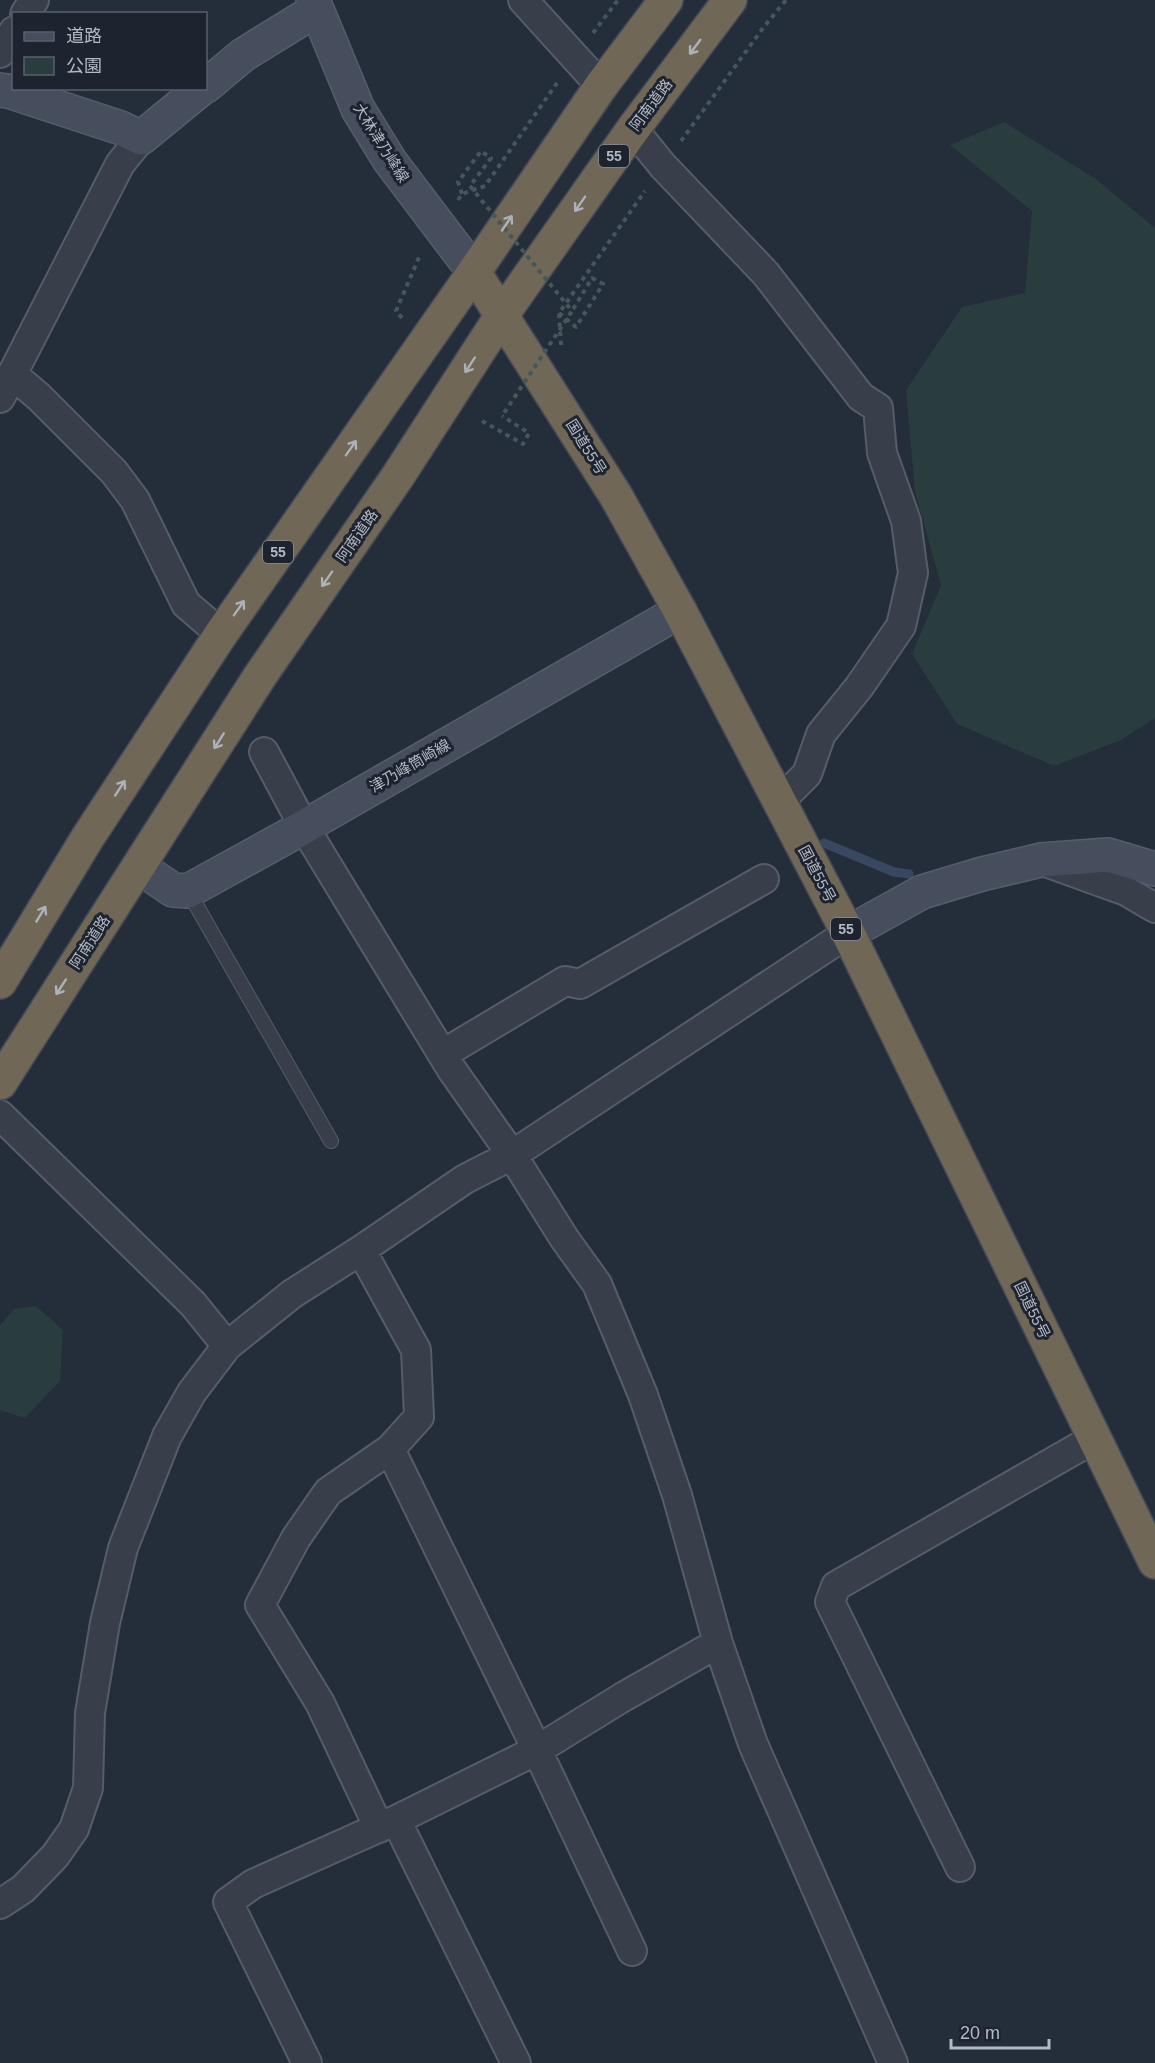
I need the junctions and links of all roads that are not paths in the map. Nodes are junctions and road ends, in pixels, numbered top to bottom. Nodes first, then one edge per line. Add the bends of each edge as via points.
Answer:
1 (523, 0) edge
2 (666, 0) edge
3 (730, 0) edge
4 (317, 3) edge
5 (12, 34) edge
6 (0, 53) edge
7 (207, 85) edge
8 (601, 86) junction
9 (0, 90) edge
10 (200, 90) edge
11 (633, 129) junction
12 (141, 138) junction
13 (474, 272) junction
14 (502, 315) junction
15 (6, 386) edge
16 (680, 610) junction
17 (221, 634) junction
18 (264, 752) dead end
19 (779, 802) junction
20 (304, 826) junction
21 (1041, 860) junction
22 (138, 867) junction
23 (1155, 869) edge
24 (764, 879) dead end
25 (188, 891) junction
26 (1155, 908) edge
27 (848, 933) junction
28 (0, 982) edge
29 (443, 1054) junction
30 (0, 1083) edge
31 (0, 1115) edge
32 (331, 1141) dead end
33 (512, 1155) junction
34 (361, 1250) junction
35 (227, 1346) junction
36 (1095, 1438) junction
37 (390, 1449) junction
38 (1154, 1560) edge
39 (718, 1642) junction
40 (537, 1750) junction
41 (388, 1824) junction
42 (960, 1867) dead end
43 (0, 1904) edge
44 (632, 1951) dead end
45 (308, 2063) edge
46 (516, 2063) edge
47 (894, 2063) edge

1 - 8 street
2 - 8 highway, 55
3 -> 11 highway, 阿南道路 / 55
4 - 7 main road
4 - 13 main road, 大林津乃峰線 via 358,109 390,161
5 - 6 street
13 -> 8 highway, 55
9 - 12 main road via 122,128
10 - 12 main road
11 -> 14 highway, 阿南道路 / 55
11 - 19 street via 766,274 861,397 878,408 882,453 906,521 913,573 901,626 820,734 807,774
12 - 15 street via 120,164
13 - 14 highway, 国道55号 / 55
17 -> 13 highway, 55
14 - 16 highway, 国道55号 / 55 via 616,496
14 -> 22 highway, 阿南道路 / 55 via 398,476 260,676
15 - 17 street via 39,397 114,472 135,500 186,604
16 - 19 highway, 国道55号 / 55
16 - 20 main road, 津乃峰筒崎線
28 -> 17 highway, 55 via 88,837
18 - 20 street
19 - 27 highway, 国道55号 / 55
20 - 25 main road, 津乃峰筒崎線
20 - 29 street
21 - 23 main road via 1108,855
21 - 26 street via 1126,891
21 - 27 main road via 922,892
22 - 25 main road via 173,890
22 -> 30 highway, 阿南道路 / 55
24 - 29 street via 580,984 565,981
25 - 32 lane
27 - 33 street
27 - 36 highway, 国道55号 / 55
29 - 33 street
31 - 35 street via 193,1304
33 - 34 street via 465,1179
33 - 39 street via 602,1295 643,1395 673,1484
34 - 35 street via 292,1294
34 - 37 street via 416,1350 419,1418
35 - 43 street via 192,1392 166,1436 123,1548 90,1713 88,1788 74,1829 56,1857 23,1889
36 - 38 highway, 国道55号 / 55
36 - 42 street via 836,1586 830,1602
37 - 40 street
37 - 41 street via 328,1492 296,1538 260,1605
39 - 40 street
39 - 47 street via 753,1744
40 - 41 street
40 - 44 street
41 - 45 street via 253,1884 228,1902
41 - 46 street

